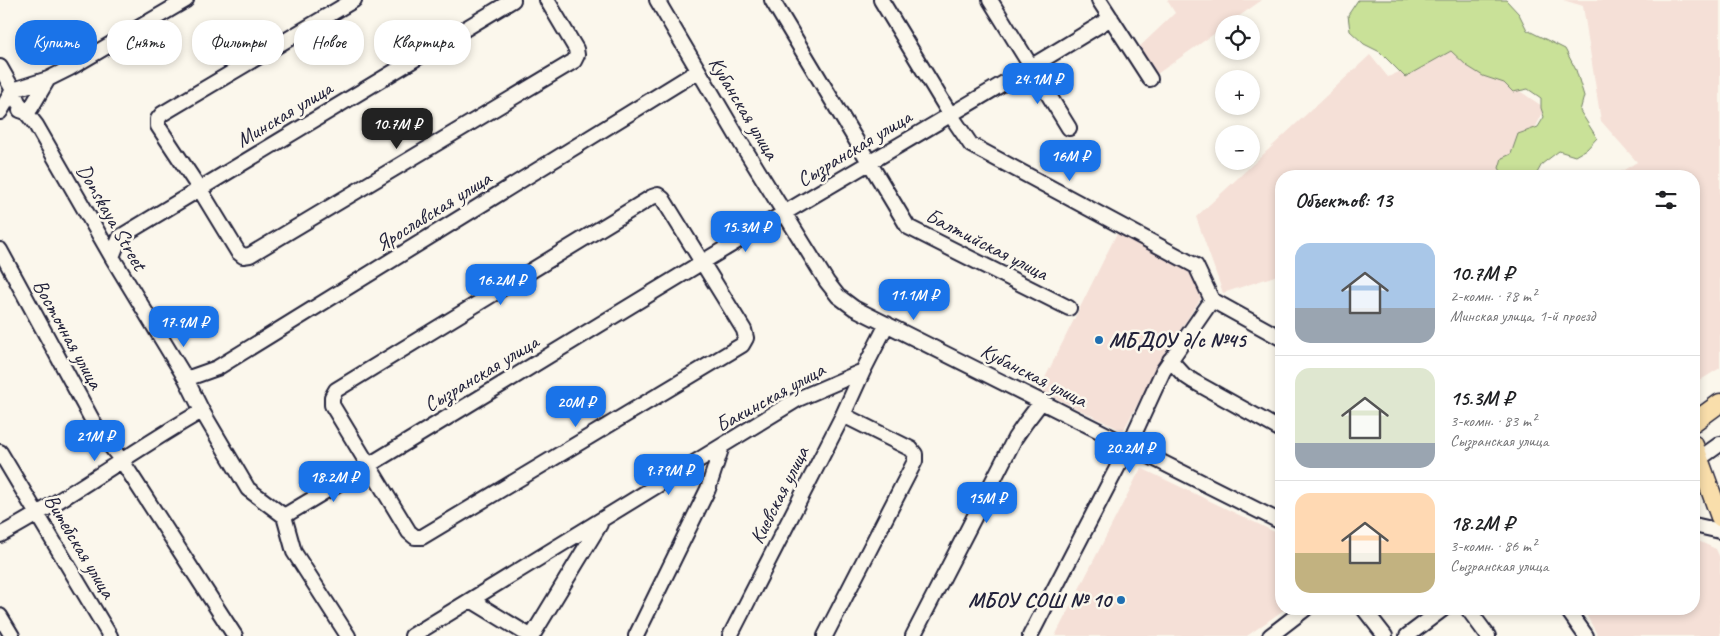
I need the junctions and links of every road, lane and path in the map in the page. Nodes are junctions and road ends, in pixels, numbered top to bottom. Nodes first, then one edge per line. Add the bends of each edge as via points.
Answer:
1 (186, 0) edge
2 (354, 0) edge
3 (513, 0) edge
4 (547, 0) edge
5 (657, 0) edge
6 (772, 0) edge
7 (882, 0) edge
8 (990, 0) edge
9 (1099, 0) edge
10 (1111, 18) junction
11 (1032, 67) junction
12 (0, 68) edge
13 (698, 71) junction
14 (48, 79) junction
15 (1150, 79) dead end
16 (13, 90) junction
17 (0, 112) edge
18 (26, 112) junction
19 (950, 114) junction
20 (1069, 128) dead end
21 (869, 162) junction
22 (200, 188) junction
23 (785, 213) junction
24 (0, 250) edge
25 (112, 257) junction
26 (702, 263) junction
27 (1212, 300) junction
28 (1069, 308) dead end
29 (887, 324) junction
30 (1275, 335) edge
31 (1170, 360) junction
32 (863, 371) junction
33 (186, 379) junction
34 (1042, 401) junction
35 (1720, 403) edge
36 (202, 411) junction
37 (843, 415) junction
38 (1700, 418) edge
39 (1275, 427) edge
40 (1720, 444) edge
41 (1129, 445) junction
42 (722, 446) junction
43 (1700, 451) edge
44 (0, 452) edge
45 (122, 461) junction
46 (1700, 463) edge
47 (368, 466) junction
48 (39, 515) junction
49 (284, 516) junction
50 (1720, 517) edge
51 (1275, 519) edge
52 (602, 521) junction
53 (1700, 527) edge
54 (1720, 531) edge
55 (0, 535) edge
56 (471, 600) junction
57 (1297, 615) edge
58 (1369, 615) edge
59 (1435, 615) edge
60 (1472, 615) edge
61 (1571, 615) edge
62 (0, 616) edge
63 (12, 636) edge
64 (110, 636) edge
65 (236, 636) edge
66 (348, 636) edge
67 (412, 636) edge
68 (531, 636) edge
69 (636, 636) edge
70 (730, 636) edge
71 (825, 636) edge
72 (913, 636) edge
73 (1030, 636) edge
74 (1270, 636) edge
75 (1385, 636) edge
76 (1408, 636) edge
77 (1488, 636) edge
78 (1586, 636) edge

1 - 14 street
2 - 22 street via 162,114 158,126
3 - 22 street, Минская улица
4 - 22 street via 576,49 574,61 250,255 243,256 238,252
5 - 13 street, Кубанская улица
6 - 21 street, Балтийская улица
7 - 19 street
8 - 11 street
9 - 10 street
10 - 11 street, Сызранская улица
10 - 15 street
11 - 19 street, Сызранская улица
11 - 20 street
12 - 16 street, Donskaya Street
13 - 23 street, Кубанская улица
13 - 33 street, Ярославская улица via 217,368
14 - 16 street
14 - 18 street
16 - 17 street
16 - 18 street, Donskaya Street
17 - 18 street via 16,109
18 - 25 street, Donskaya Street
19 - 21 street, Сызранская улица
19 - 27 street via 971,145 1196,266
21 - 23 street, Сызранская улица
21 - 28 street, Балтийская улица via 908,226
22 - 25 street, Минская улица via 120,237
23 - 26 street, Сызранская улица
23 - 29 street, Кубанская улица via 838,296
24 - 45 street, Восточная улица via 96,427
25 - 33 street, Donskaya Street
26 - 47 street, Сызранская улица
26 - 47 street via 663,199 658,196 643,202 336,390 332,405
26 - 47 street via 744,330 746,338 734,350 422,537 414,537 409,532
27 - 30 street
27 - 31 street
29 - 32 street
29 - 34 street, Кубанская улица
31 - 39 street via 1193,381
31 - 41 street
32 - 37 street, Киевская улица
32 - 42 street, Бакинская улица via 798,399
33 - 36 street, Donskaya Street
34 - 41 street, Кубанская улица
34 - 72 street via 1015,438
35 - 38 main road
36 - 45 street
36 - 49 street, Donskaya Street via 248,489
37 - 70 street, Киевская улица
37 - 71 street via 911,449 915,461
40 - 43 street
41 - 51 street, Кубанская улица
41 - 73 street
42 - 52 street, Бакинская улица
42 - 69 street via 708,489
44 - 48 street, Витебская улица
45 - 48 street
45 - 65 street, Восточная улица
46 - 50 main road
47 - 49 street, Сызранская улица
48 - 55 street
48 - 64 street, Витебская улица
49 - 66 street via 294,552
52 - 56 street, Бакинская улица
52 - 68 street, Бакинская улица
53 - 54 street
56 - 67 street, Бакинская улица
56 - 68 street
57 - 74 street
58 - 75 street
59 - 76 street
60 - 77 street
61 - 78 street
62 - 63 street

